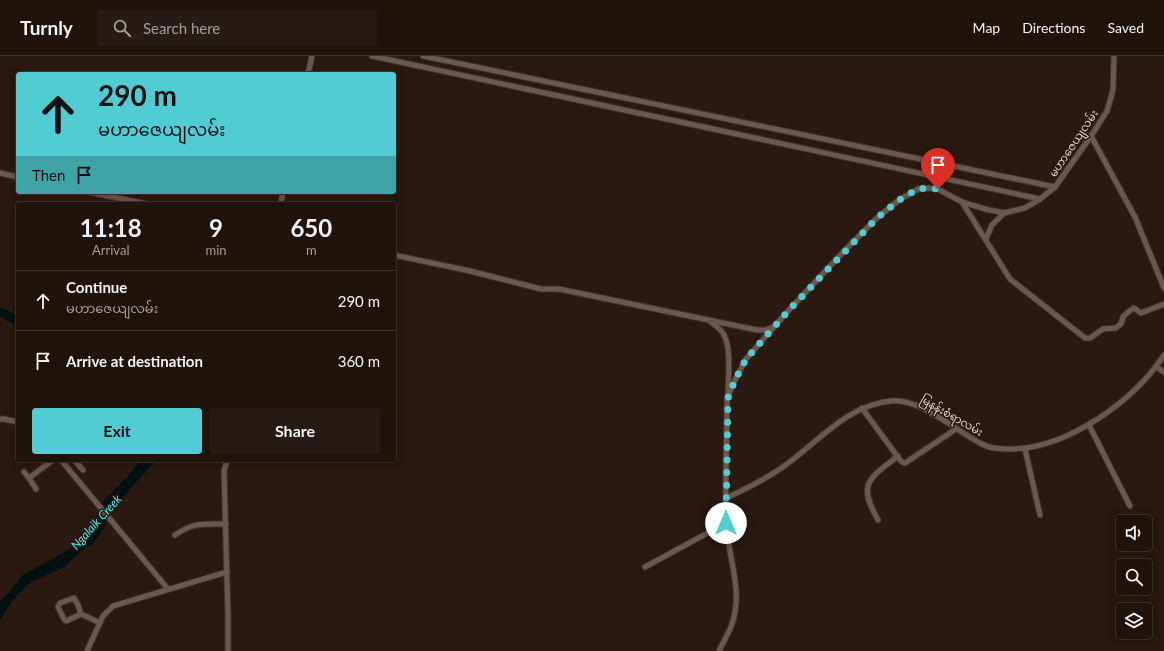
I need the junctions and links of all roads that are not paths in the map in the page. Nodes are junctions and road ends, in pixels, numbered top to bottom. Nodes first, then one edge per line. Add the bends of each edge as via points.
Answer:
1 (312, 56) edge
2 (372, 56) edge
3 (424, 56) edge
4 (1114, 56) edge
5 (308, 72) edge
6 (1091, 136) junction
7 (0, 174) edge
8 (16, 177) edge
9 (1055, 187) junction
10 (99, 194) edge
11 (1040, 199) junction
12 (137, 202) edge
13 (962, 202) junction
14 (1004, 213) junction
15 (986, 239) junction
16 (396, 255) edge
17 (1164, 287) edge
18 (1164, 304) edge
19 (709, 321) junction
20 (774, 327) junction
21 (1164, 355) edge
22 (1156, 367) junction
23 (1164, 372) edge
24 (728, 398) junction
25 (862, 408) junction
26 (0, 419) edge
27 (16, 422) edge
28 (1089, 425) junction
29 (956, 429) junction
30 (1025, 448) junction
31 (898, 456) junction
32 (50, 462) edge
33 (63, 462) edge
34 (76, 462) edge
35 (226, 462) edge
36 (83, 470) dead end
37 (24, 472) dead end
38 (29, 478) junction
39 (36, 489) dead end
40 (726, 498) junction
41 (1130, 506) dead end
42 (1040, 515) dead end
43 (878, 520) dead end
44 (726, 523) junction
45 (226, 524) junction
46 (175, 535) dead end
47 (645, 567) dead end
48 (227, 572) junction
49 (168, 589) junction
50 (81, 614) junction
51 (100, 623) junction
52 (87, 651) edge
53 (228, 651) edge
54 (719, 651) edge

1 - 5 street
2 - 11 street
3 - 9 street
4 - 6 street, မဟာဇေယျလမ်း via 1113,90 1107,111
6 - 9 street, မဟာဇေယျလမ်း
6 - 17 street via 1135,217
7 - 8 street
9 - 11 street, မဟာဇေယျလမ်း
10 - 12 street
11 - 14 street, မဟာဇေယျလမ်း via 1025,208
13 - 14 street, မဟာဇေယျလမ်း
13 - 15 street
13 - 20 street, မဟာဇေယျလမ်း via 943,190 929,188 918,189 899,200 846,249
14 - 15 street via 992,226
15 - 18 street via 1010,279 1085,338 1090,338 1103,329 1116,328 1121,324 1123,317 1134,308 1141,313
16 - 19 street via 541,289 559,289
19 - 20 street via 757,330
19 - 24 street via 723,333 727,342
20 - 24 street, မဟာဇေယျလမ်း via 746,359
21 - 22 street, မြနန်းစံရာလမ်း
22 - 23 street
22 - 28 street, မြနန်းစံရာလမ်း via 1126,397
24 - 40 street
25 - 29 street, မြနန်းစံရာလမ်း via 892,401 906,401
25 - 31 street
25 - 40 street, မြနန်းစံရာလမ်း via 848,415 759,483
26 - 27 street
28 - 30 street, မြနန်းစံရာလမ်း via 1054,442
28 - 41 street
29 - 30 street, မြနန်းစံရာလမ်း via 992,449
29 - 31 street via 906,463
30 - 42 street
31 - 43 street via 873,476 869,483 868,501
32 - 38 street
33 - 49 street
34 - 36 street
35 - 45 street
37 - 38 street
38 - 39 street
40 - 44 street
44 - 47 street
44 - 54 street via 736,579 736,604 733,623
45 - 46 street via 188,527
45 - 48 street
48 - 49 street
48 - 53 street
49 - 51 street via 113,606
50 - 50 street via 74,598 60,603 58,607 66,621
50 - 51 street
51 - 52 street

